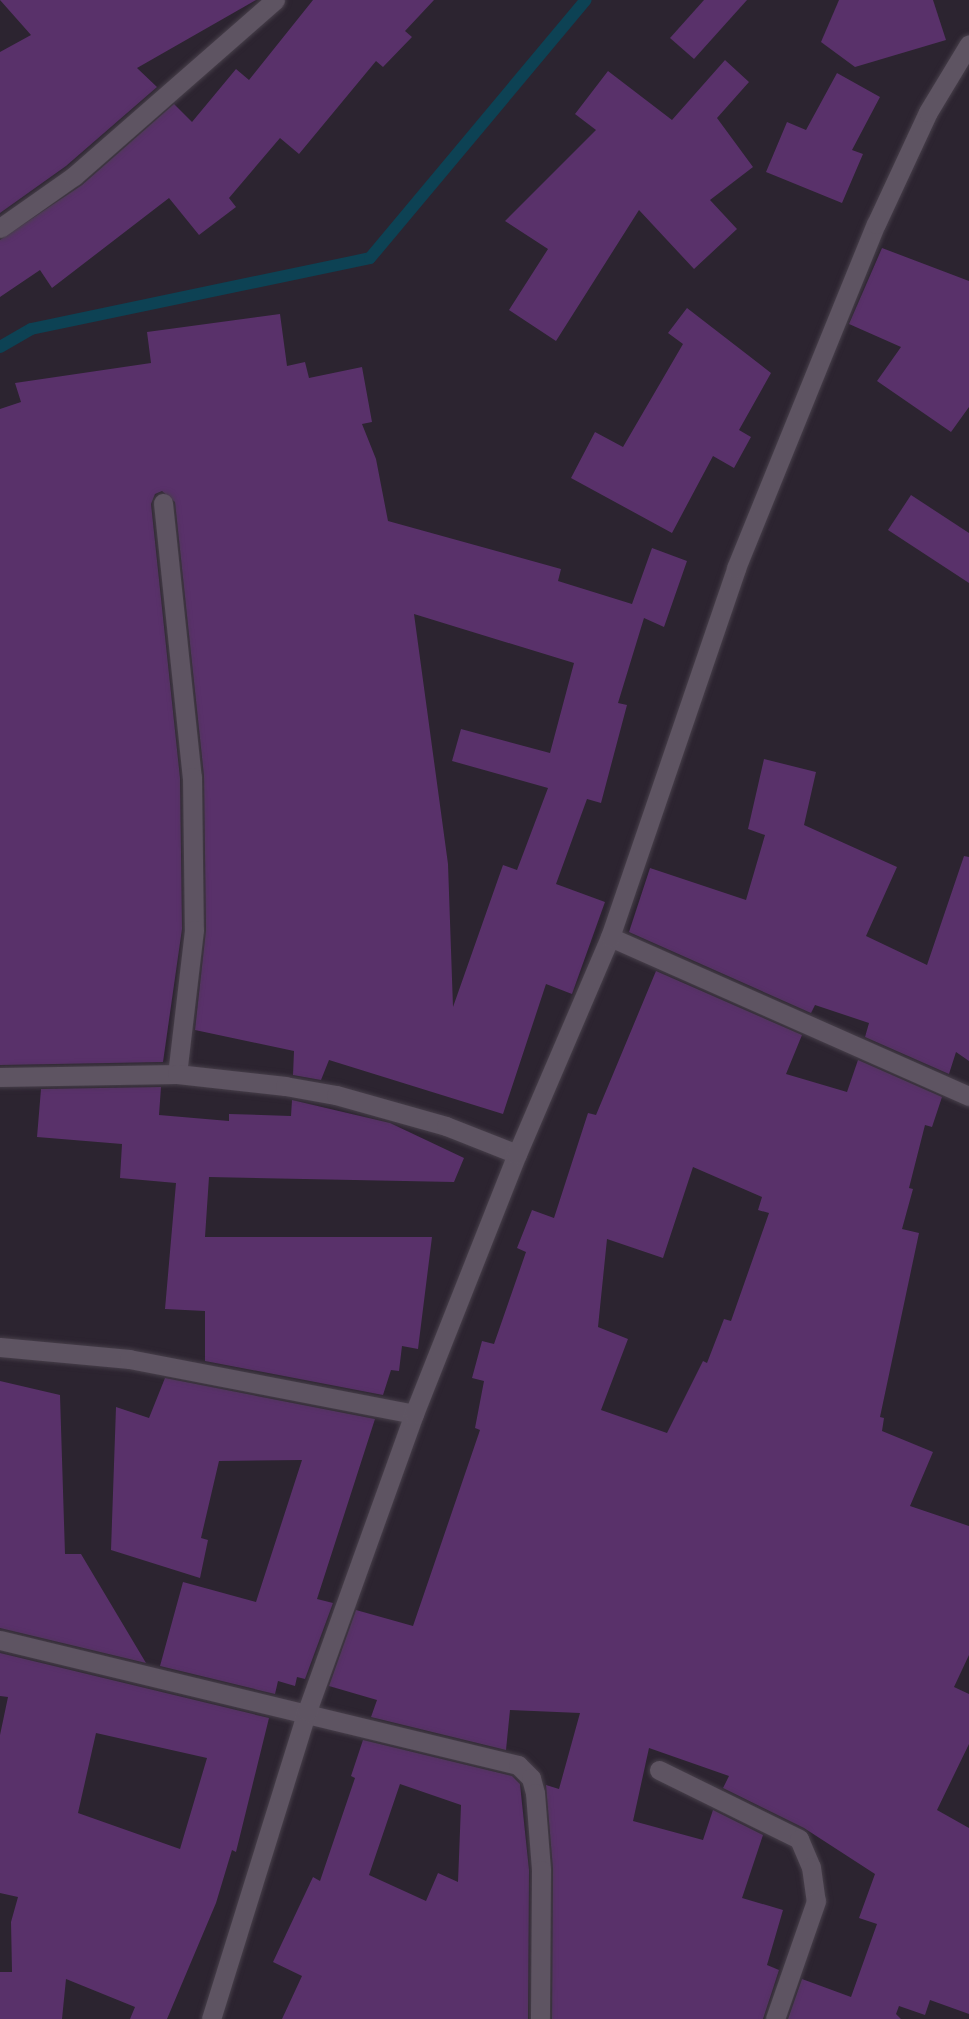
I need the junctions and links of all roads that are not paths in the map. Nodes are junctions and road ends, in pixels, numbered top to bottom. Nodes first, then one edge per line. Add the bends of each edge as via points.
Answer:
1 (275, 0) edge
2 (969, 44) edge
3 (0, 228) edge
4 (163, 503) dead end
5 (611, 937) junction
6 (177, 1074) junction
7 (0, 1077) edge
8 (969, 1096) edge
9 (517, 1154) junction
10 (0, 1347) edge
11 (414, 1414) junction
12 (0, 1640) edge
13 (307, 1711) junction
14 (659, 1770) dead end
15 (211, 2019) edge
16 (540, 2019) edge
17 (775, 2019) edge

1 - 3 street via 74,176
2 - 5 street via 928,112 876,224 736,568
4 - 6 street via 192,777 194,930
5 - 8 street
5 - 9 street
6 - 7 street
6 - 9 street via 336,1095 446,1126
9 - 11 street
10 - 11 street via 129,1359
11 - 13 street
12 - 13 street
13 - 15 street
13 - 16 street via 518,1765 531,1778 541,1870
14 - 17 street via 799,1839 811,1867 816,1900

